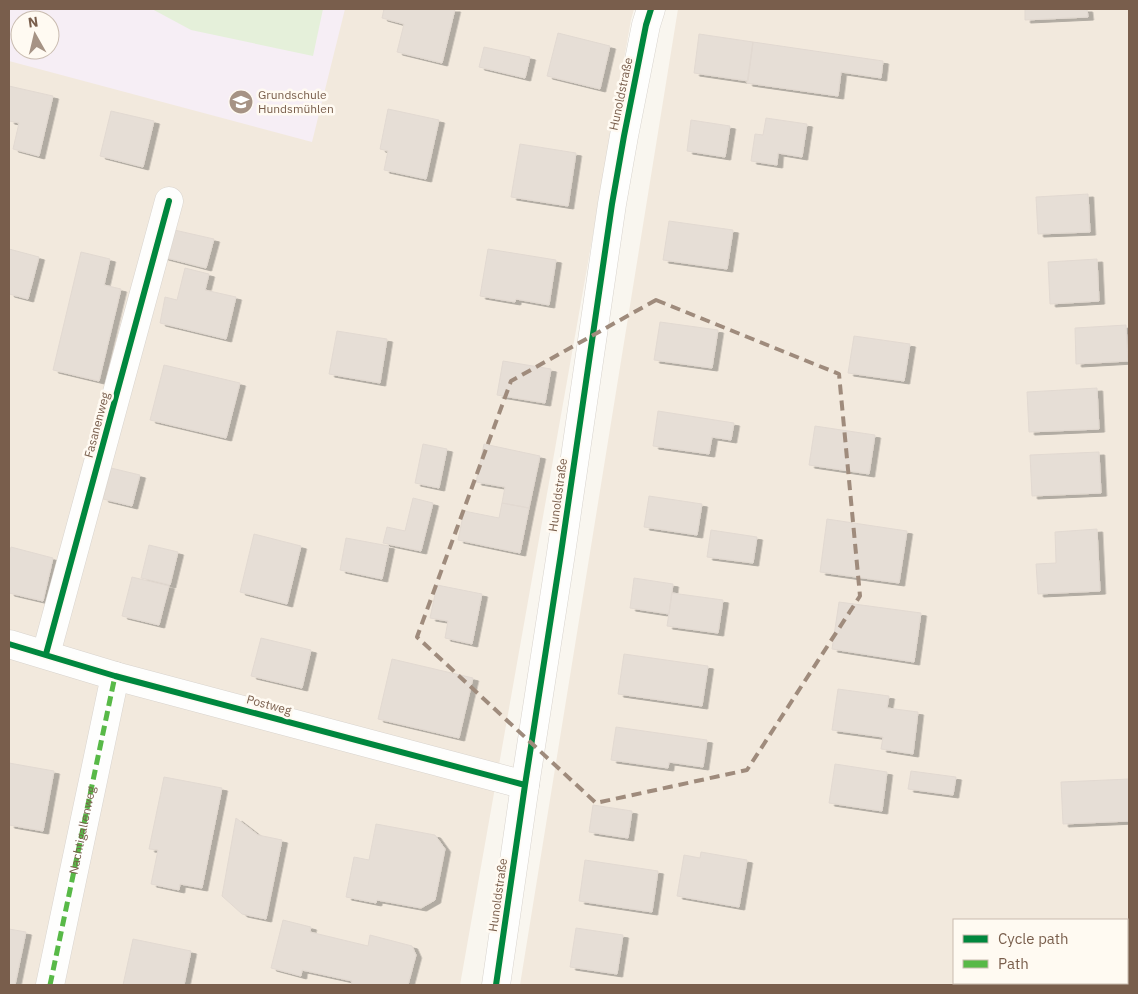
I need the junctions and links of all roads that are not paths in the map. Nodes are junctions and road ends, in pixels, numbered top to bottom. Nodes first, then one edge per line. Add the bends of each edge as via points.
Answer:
1 (651, 9) edge
2 (169, 201) dead end
3 (9, 644) edge
4 (46, 654) junction
5 (115, 676) junction
6 (525, 785) junction
7 (50, 985) edge
8 (496, 985) edge

1 - 6 street, Hunoldstraße via 614,195
2 - 4 street, Fasanenweg
3 - 4 street, Postweg
4 - 5 street, Postweg
5 - 6 street, Postweg
5 - 7 street, Nachtigallenweg
6 - 8 street, Hunoldstraße

